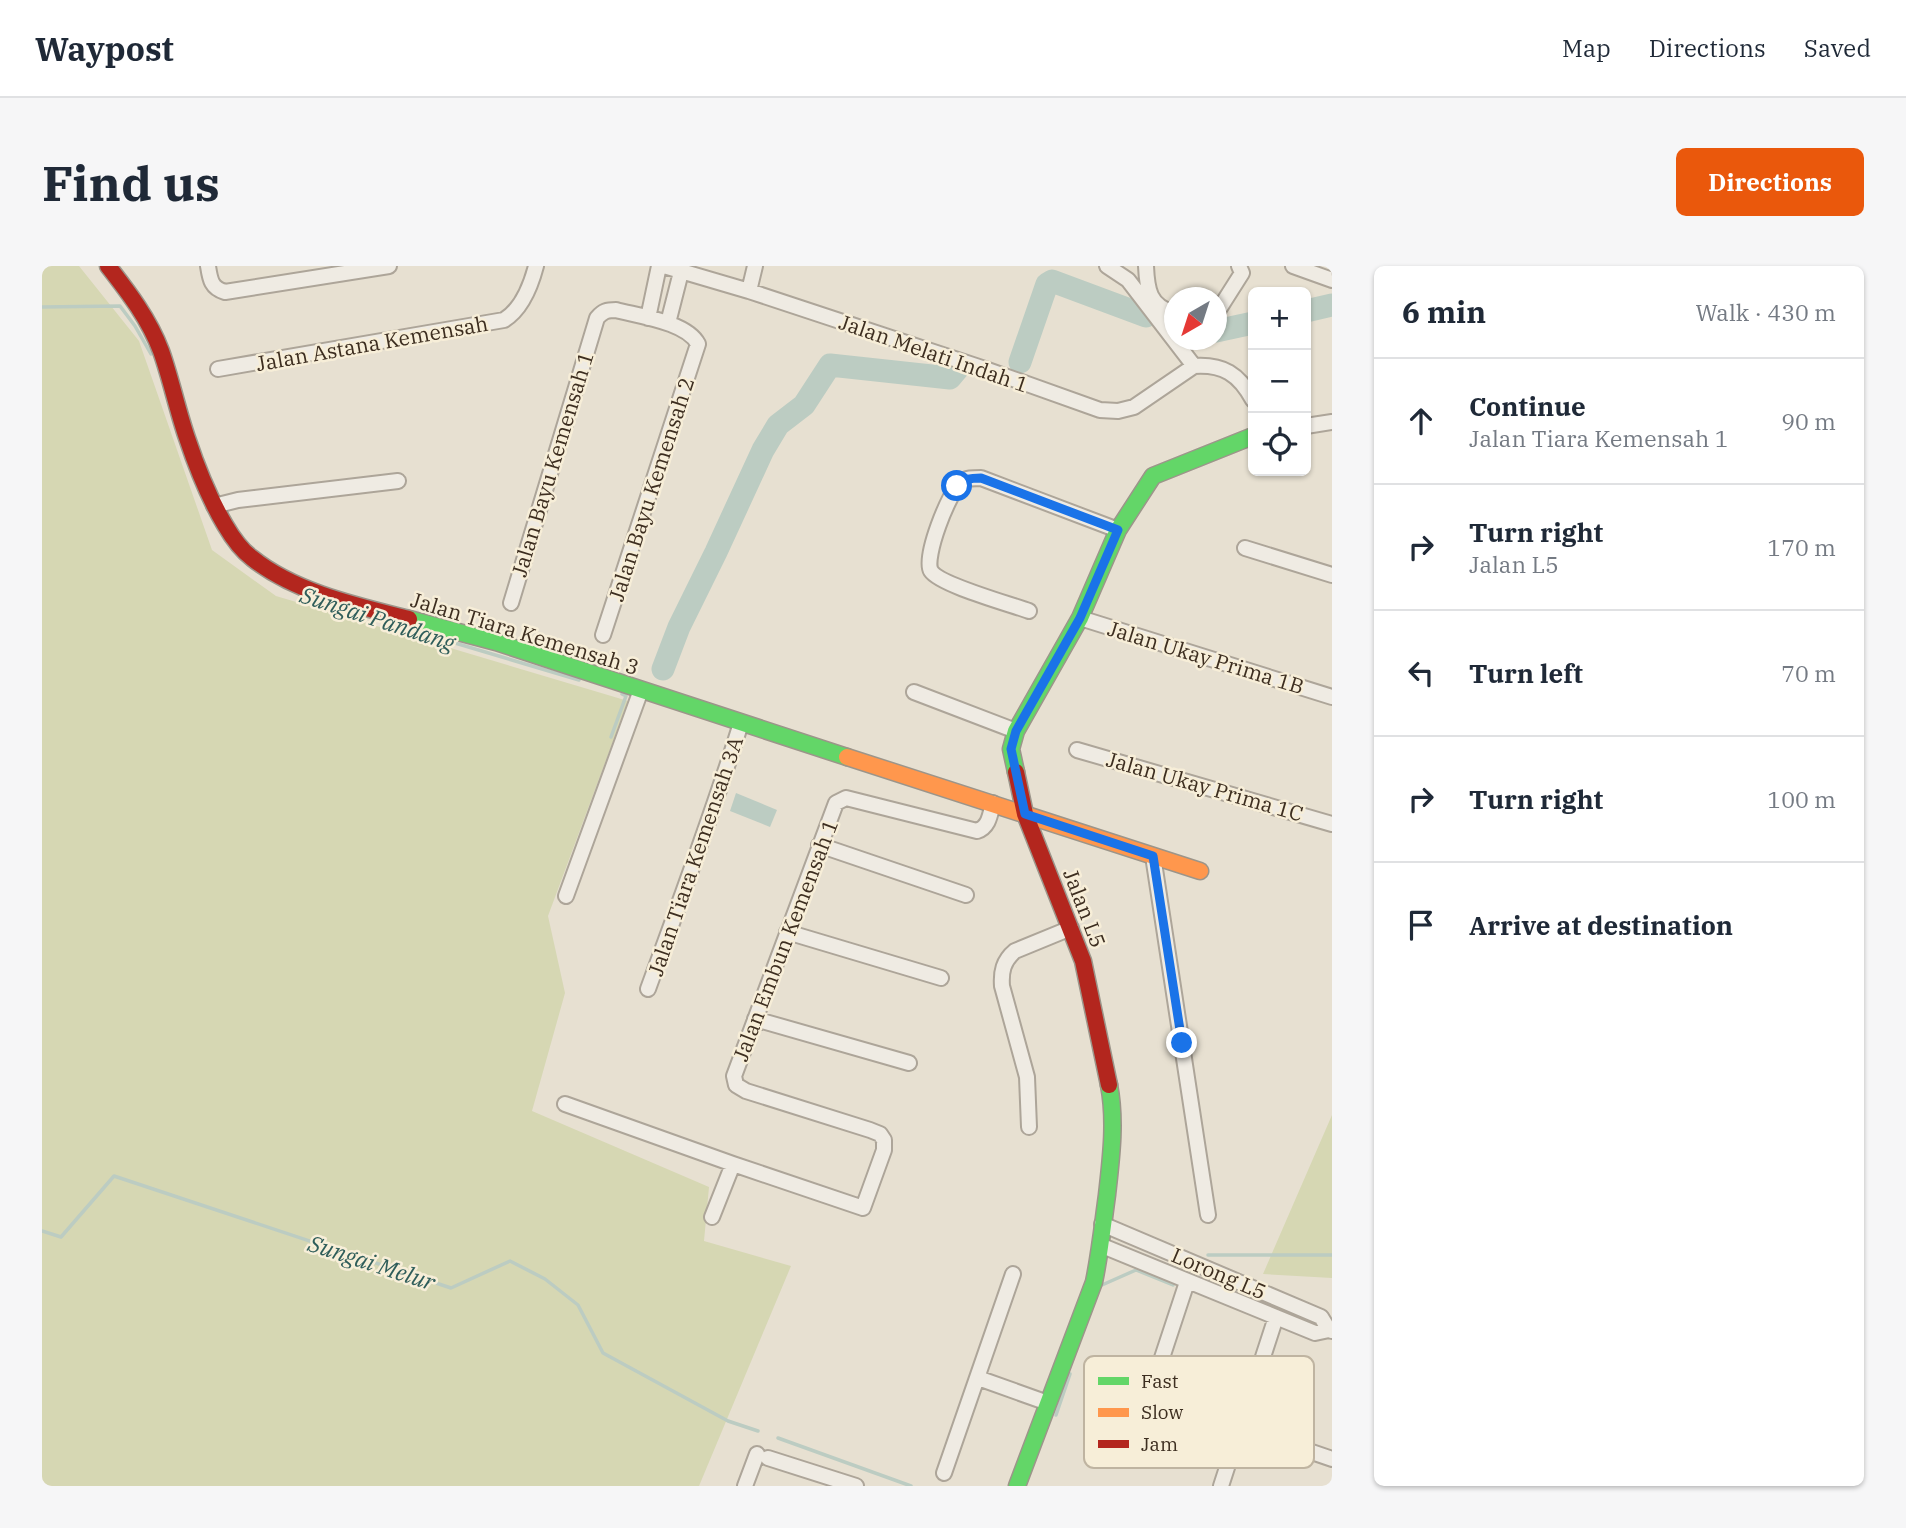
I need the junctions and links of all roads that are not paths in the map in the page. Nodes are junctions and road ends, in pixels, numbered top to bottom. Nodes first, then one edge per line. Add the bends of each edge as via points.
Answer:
1 (108, 266) edge
2 (208, 266) edge
3 (389, 266) edge
4 (536, 266) edge
5 (662, 266) edge
6 (755, 266) edge
7 (1107, 266) edge
8 (1146, 266) edge
9 (1239, 266) edge
10 (1293, 266) edge
11 (681, 272) junction
12 (1332, 280) edge
13 (749, 291) junction
14 (1227, 297) edge
15 (1164, 309) edge
16 (648, 318) junction
17 (668, 323) junction
18 (1194, 366) junction
19 (218, 369) dead end
20 (1248, 393) edge
21 (1332, 422) edge
22 (1311, 425) edge
23 (1248, 438) edge
24 (398, 481) dead end
25 (214, 506) junction
26 (1118, 530) junction
27 (1245, 548) dead end
28 (1332, 575) edge
29 (511, 603) dead end
30 (1029, 611) dead end
31 (1080, 618) junction
32 (603, 635) dead end
33 (641, 690) junction
34 (914, 692) dead end
35 (1332, 697) edge
36 (741, 723) junction
37 (1016, 731) junction
38 (1077, 750) dead end
39 (993, 803) junction
40 (1025, 814) junction
41 (1332, 824) edge
42 (820, 845) junction
43 (1153, 856) junction
44 (1200, 871) dead end
45 (966, 895) dead end
46 (566, 896) dead end
47 (1071, 928) junction
48 (787, 932) junction
49 (941, 978) dead end
50 (648, 989) dead end
51 (755, 1019) junction
52 (909, 1063) dead end
53 (565, 1104) dead end
54 (1029, 1127) dead end
55 (733, 1164) junction
56 (1209, 1215) dead end
57 (712, 1217) dead end
58 (1102, 1224) junction
59 (1100, 1245) junction
60 (1013, 1274) dead end
61 (1186, 1282) junction
62 (1276, 1317) junction
63 (1331, 1331) edge
64 (1162, 1356) edge
65 (1263, 1356) edge
66 (978, 1378) junction
67 (1048, 1404) junction
68 (1314, 1453) edge
69 (1332, 1459) edge
70 (1227, 1468) edge
71 (944, 1473) dead end
72 (745, 1486) edge
73 (856, 1486) edge
74 (1017, 1486) edge
75 (1221, 1486) edge

1 - 25 street, Jalan Tiara Kemensah 3 via 150,326
2 - 3 street via 211,284 225,292
4 - 19 street, Jalan Astana Kemensah via 519,306 504,320
5 - 11 street, Jalan Melati Indah 1
5 - 16 street
6 - 13 street
7 - 18 street via 1128,280
8 - 15 street via 1147,288
9 - 14 street via 1242,274
10 - 12 street
11 - 13 street, Jalan Melati Indah 1
11 - 17 street
13 - 18 street, Jalan Melati Indah 1 via 1100,410 1134,407
16 - 17 street
16 - 29 street, Jalan Bayu Kemensah 1 via 608,310 594,325
17 - 32 street, Jalan Bayu Kemensah 2 via 691,334 698,344
18 - 20 street via 1221,367 1238,378
21 - 22 street
23 - 26 street, Jalan L5 via 1153,476
24 - 25 street
25 - 33 street, Jalan Tiara Kemensah 3 via 250,557 310,590 496,642
26 - 30 street via 981,478 962,480 951,493 931,547 931,572 944,582
26 - 31 street, Jalan L5
27 - 28 street
31 - 35 street, Jalan Ukay Prima 1B
31 - 37 street, Jalan L5
33 - 36 street, Jalan Tiara Kemensah 3
33 - 46 street
34 - 37 street
36 - 39 street, Jalan Tiara Kemensah 3
36 - 50 street, Jalan Tiara Kemensah 3A
37 - 40 street, Jalan L5 via 1011,749
38 - 41 street, Jalan Ukay Prima 1C
39 - 40 street, Jalan Tiara Kemensah 3
39 - 42 street, Jalan Embun Kemensah 1 via 988,823 976,831 846,797 836,803
40 - 43 street, Jalan Tiara Kemensah 3
40 - 47 street, Jalan L5
42 - 45 street
42 - 48 street, Jalan Embun Kemensah 1
43 - 44 street, Jalan Tiara Kemensah 3
43 - 56 street
47 - 54 street via 1015,951 1002,969 1002,986 1027,1077
47 - 58 street, Jalan L5 via 1091,993 1112,1099
48 - 49 street
48 - 51 street, Jalan Embun Kemensah 1
51 - 52 street
51 - 55 street, Jalan Embun Kemensah 1 via 734,1076 736,1085 880,1134 884,1150 863,1208
53 - 55 street
55 - 57 street
58 - 59 street, Jalan L5
58 - 63 street, Lorong L5 via 1321,1317
59 - 61 street, Lorong L5
59 - 67 street, Jalan L5 via 1094,1282
60 - 66 street
61 - 62 street, Lorong L5
61 - 64 street, Lorong L5
62 - 63 street, Lorong L5 via 1315,1333
62 - 65 street
66 - 67 street
66 - 71 street
67 - 74 street, Jalan L5
68 - 69 street
70 - 75 street
72 - 73 street via 762,1456

